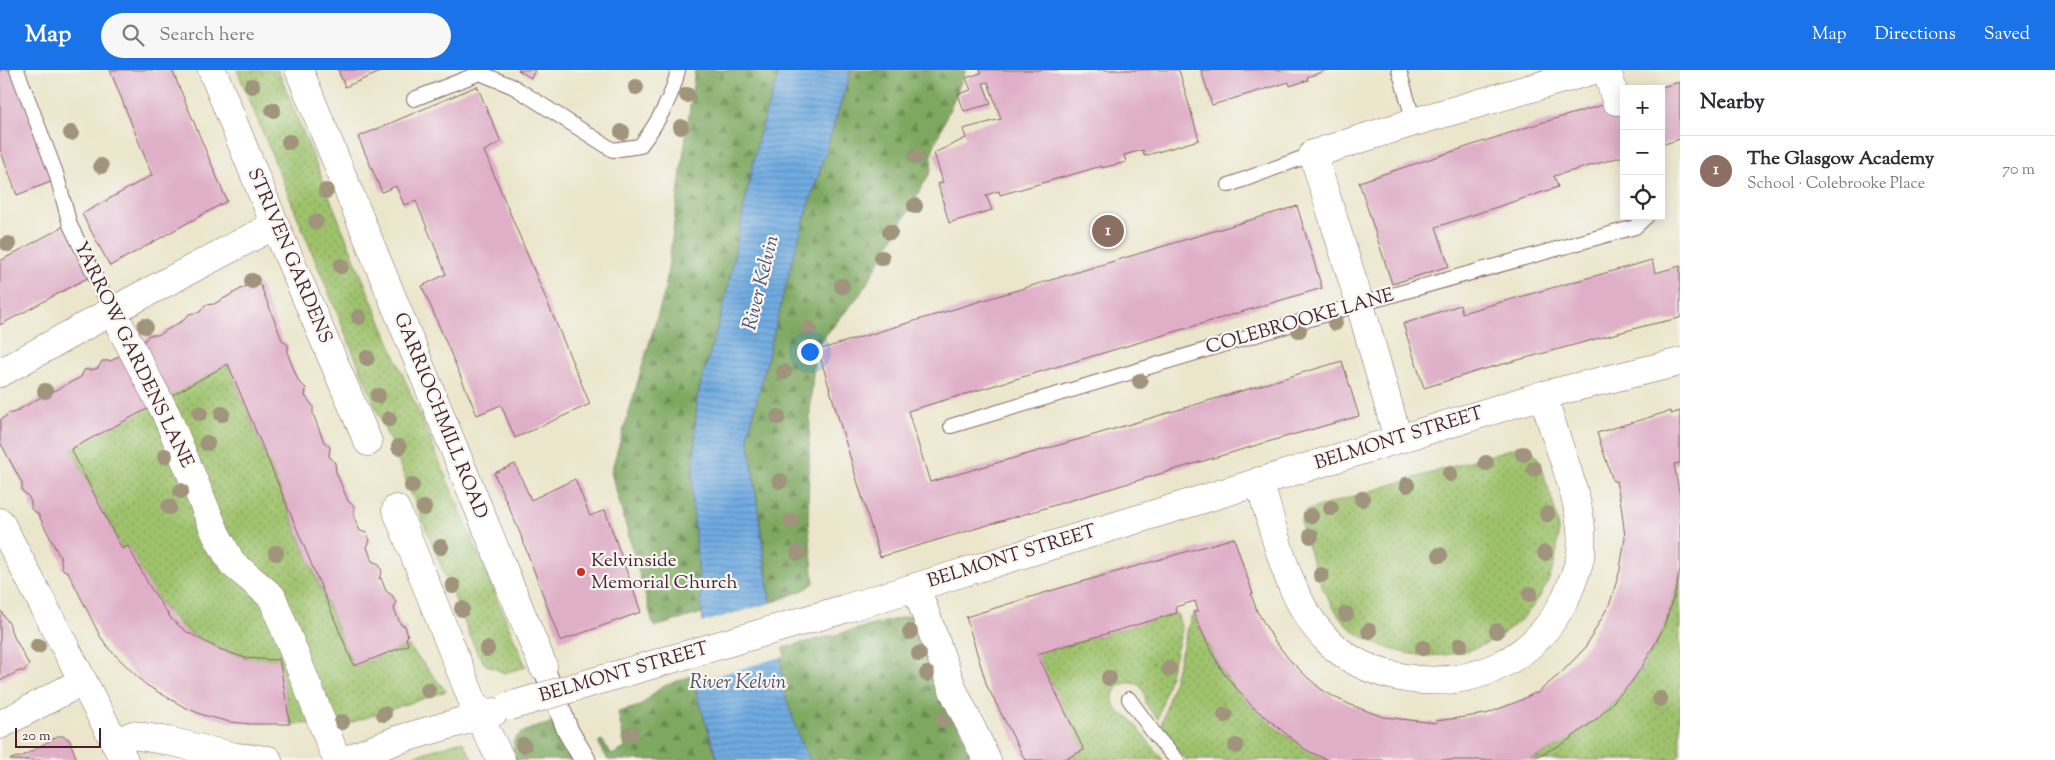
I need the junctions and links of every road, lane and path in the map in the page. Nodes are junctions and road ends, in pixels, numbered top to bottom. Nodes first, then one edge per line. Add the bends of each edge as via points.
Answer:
1 (17, 70) edge
2 (212, 70) edge
3 (299, 70) edge
4 (1399, 70) edge
5 (1594, 70) edge
6 (1607, 70) edge
7 (677, 76) edge
8 (414, 99) dead end
9 (1616, 101) dead end
10 (1414, 122) junction
11 (1314, 154) junction
12 (1229, 185) dead end
13 (1643, 220) edge
14 (275, 226) junction
15 (1360, 304) junction
16 (112, 311) junction
17 (1680, 362) edge
18 (0, 373) edge
19 (1543, 395) junction
20 (950, 426) dead end
21 (1398, 439) junction
22 (368, 442) dead end
23 (1259, 481) junction
24 (396, 509) dead end
25 (0, 522) edge
26 (916, 587) junction
27 (543, 666) joint
28 (83, 681) junction
29 (1129, 699) dead end
30 (479, 717) junction
31 (0, 725) edge
32 (119, 751) edge
33 (268, 760) edge
34 (337, 760) edge
35 (346, 760) edge
36 (500, 760) edge
37 (585, 760) edge
38 (987, 760) edge
39 (1178, 760) edge

1 - 16 lane, YARROW GARDENS LANE via 56,174 70,225
2 - 14 street, STRIVEN GARDENS
3 - 27 street, GARRIOCHMILL ROAD
4 - 10 lane
5 - 10 street
6 - 9 street
7 - 8 lane via 656,124 640,146 613,150 514,87 480,73
10 - 11 street
11 - 12 lane
11 - 15 street
13 - 15 lane, COLEBROOKE LANE via 1635,227
14 - 16 street
14 - 22 street, STRIVEN GARDENS
15 - 20 lane, COLEBROOKE LANE
15 - 21 street
16 - 18 street
16 - 34 street, YARROW GARDENS LANE via 166,414 216,534 232,563 272,597
17 - 19 street, BELMONT STREET
19 - 21 street, BELMONT STREET
19 - 23 street via 1575,493 1581,553 1566,597 1542,634 1510,661 1461,679 1411,680 1383,673 1347,657 1330,644 1301,604 1287,571
21 - 23 street, BELMONT STREET
23 - 26 street, BELMONT STREET
24 - 30 street
25 - 28 street
26 - 30 street, BELMONT STREET, bridge
26 - 38 street via 953,690
27 - 37 street, GARRIOCHMILL ROAD via 568,731
28 - 31 street
28 - 32 street
29 - 39 lane
30 - 35 street, BELMONT STREET via 397,740
30 - 36 street
32 - 33 street via 133,735 236,757

